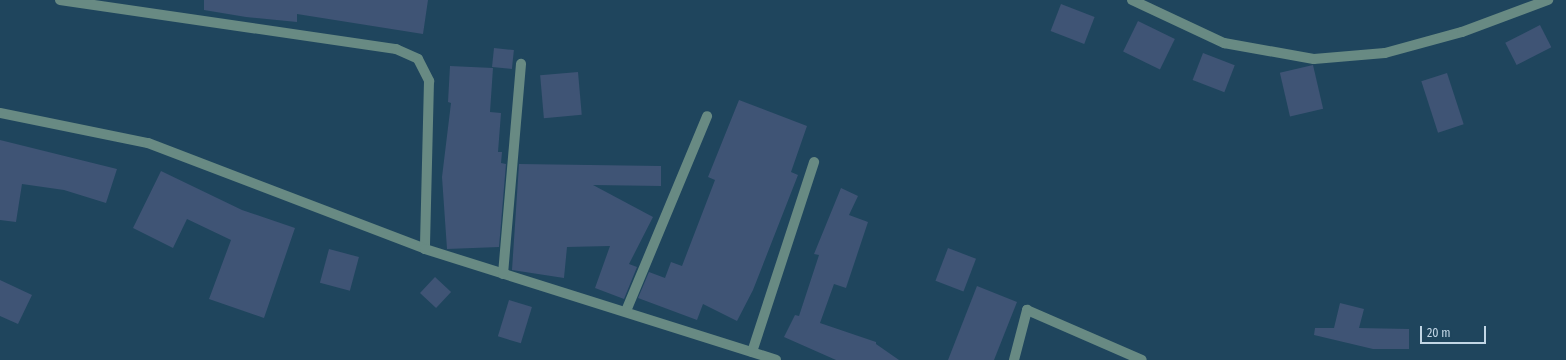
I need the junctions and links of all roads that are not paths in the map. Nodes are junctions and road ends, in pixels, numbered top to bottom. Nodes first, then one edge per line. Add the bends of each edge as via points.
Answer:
1 (60, 0) edge
2 (1132, 0) edge
3 (1548, 0) edge
4 (521, 64) dead end
5 (0, 113) edge
6 (707, 116) dead end
7 (814, 162) dead end
8 (425, 249) junction
9 (503, 274) junction
10 (626, 310) junction
11 (752, 352) junction
12 (776, 360) edge
13 (1014, 360) edge
14 (1142, 360) edge

1 - 8 street via 396,49 418,59 429,81
2 - 3 street via 1224,43 1314,59 1385,53 1462,32
4 - 9 street
5 - 8 street via 148,143
6 - 10 street
7 - 11 street
8 - 9 street
9 - 10 street
10 - 11 street
11 - 12 street
13 - 14 street via 1027,310

